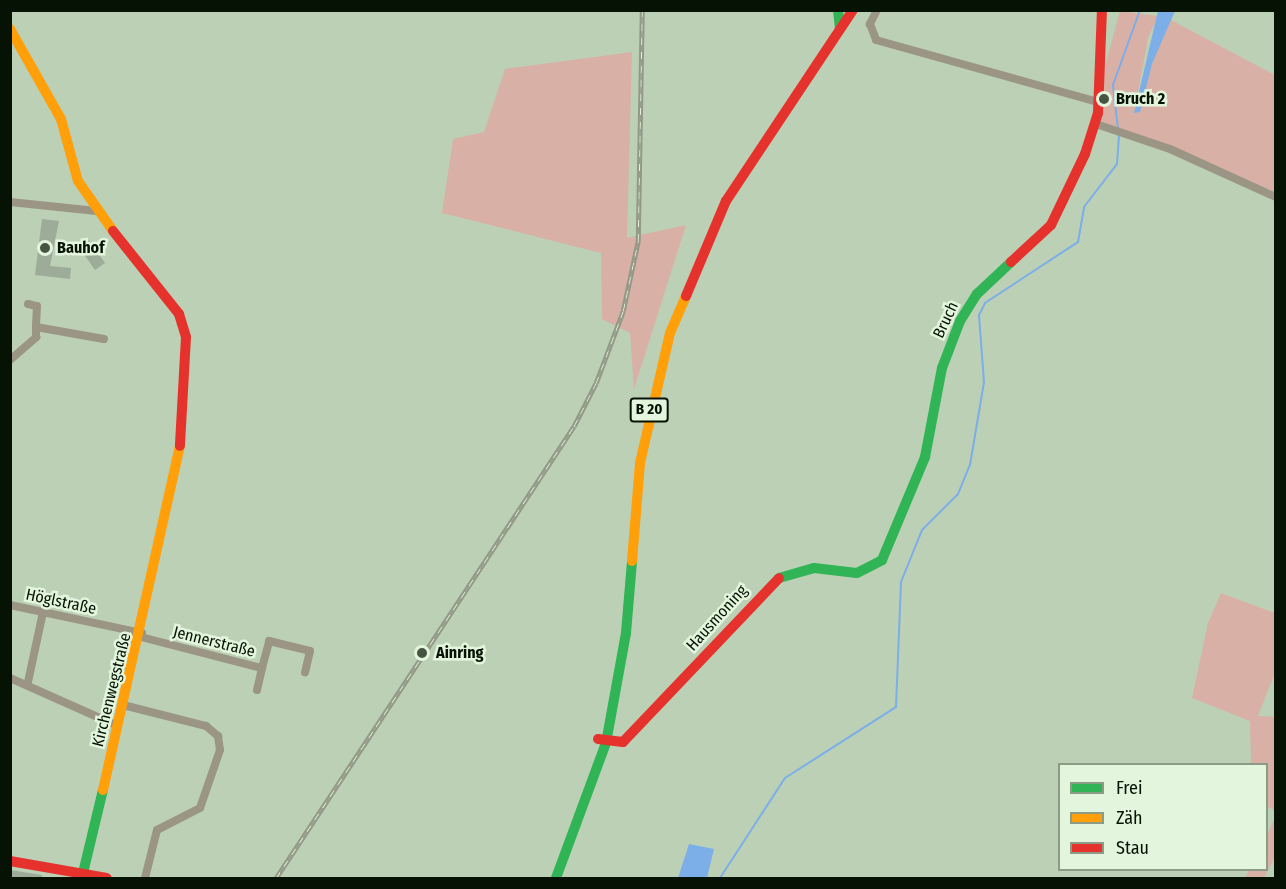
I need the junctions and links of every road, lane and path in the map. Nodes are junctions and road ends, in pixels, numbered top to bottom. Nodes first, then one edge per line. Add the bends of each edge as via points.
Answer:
1 (838, 10) edge
2 (853, 10) edge
3 (878, 10) edge
4 (1102, 10) edge
5 (10, 29) edge
6 (840, 29) junction
7 (1098, 102) junction
8 (1096, 124) junction
9 (1275, 197) edge
10 (10, 201) edge
11 (97, 211) junction
12 (28, 304) dead end
13 (36, 327) junction
14 (104, 339) dead end
15 (10, 360) edge
16 (882, 560) joint
17 (10, 605) edge
18 (43, 612) junction
19 (141, 635) junction
20 (262, 668) junction
21 (305, 672) dead end
22 (10, 678) edge
23 (28, 682) junction
24 (257, 690) dead end
25 (123, 705) junction
26 (118, 726) junction
27 (602, 741) junction
28 (10, 861) edge
29 (83, 873) junction
30 (66, 875) edge
31 (107, 879) edge
32 (145, 879) edge
33 (556, 879) edge

1 - 6 street
2 - 6 street, B 20
3 - 7 street via 870,24 876,40
4 - 7 street, Bruch
5 - 11 street, Kirchenwegstraße via 61,119 74,171
6 - 27 street, B 20 via 726,201 681,302 650,404 637,487 626,633
7 - 8 street, Bruch
8 - 9 street
8 - 16 street, Bruch via 1051,225 977,294 960,321 942,368 925,457
10 - 11 street
11 - 19 street, Kirchenwegstraße via 185,326 183,424 170,514
12 - 13 street via 37,306
13 - 14 street
13 - 15 street via 36,337
16 - 27 street, Hausmoning via 857,573 814,568 786,573 763,589 623,742
17 - 18 street, Höglstraße
18 - 19 street, Höglstraße
18 - 23 street
19 - 20 street, Jennerstraße
19 - 25 street, Kirchenwegstraße
20 - 21 street, Jennerstraße via 269,641 310,651
20 - 24 street
22 - 23 street
23 - 26 street
25 - 26 street, Kirchenwegstraße
25 - 32 street via 206,726 218,736 220,750 200,808 157,830
26 - 29 street, Kirchenwegstraße
27 - 33 street, B 20
28 - 30 street
29 - 30 street
29 - 31 street

